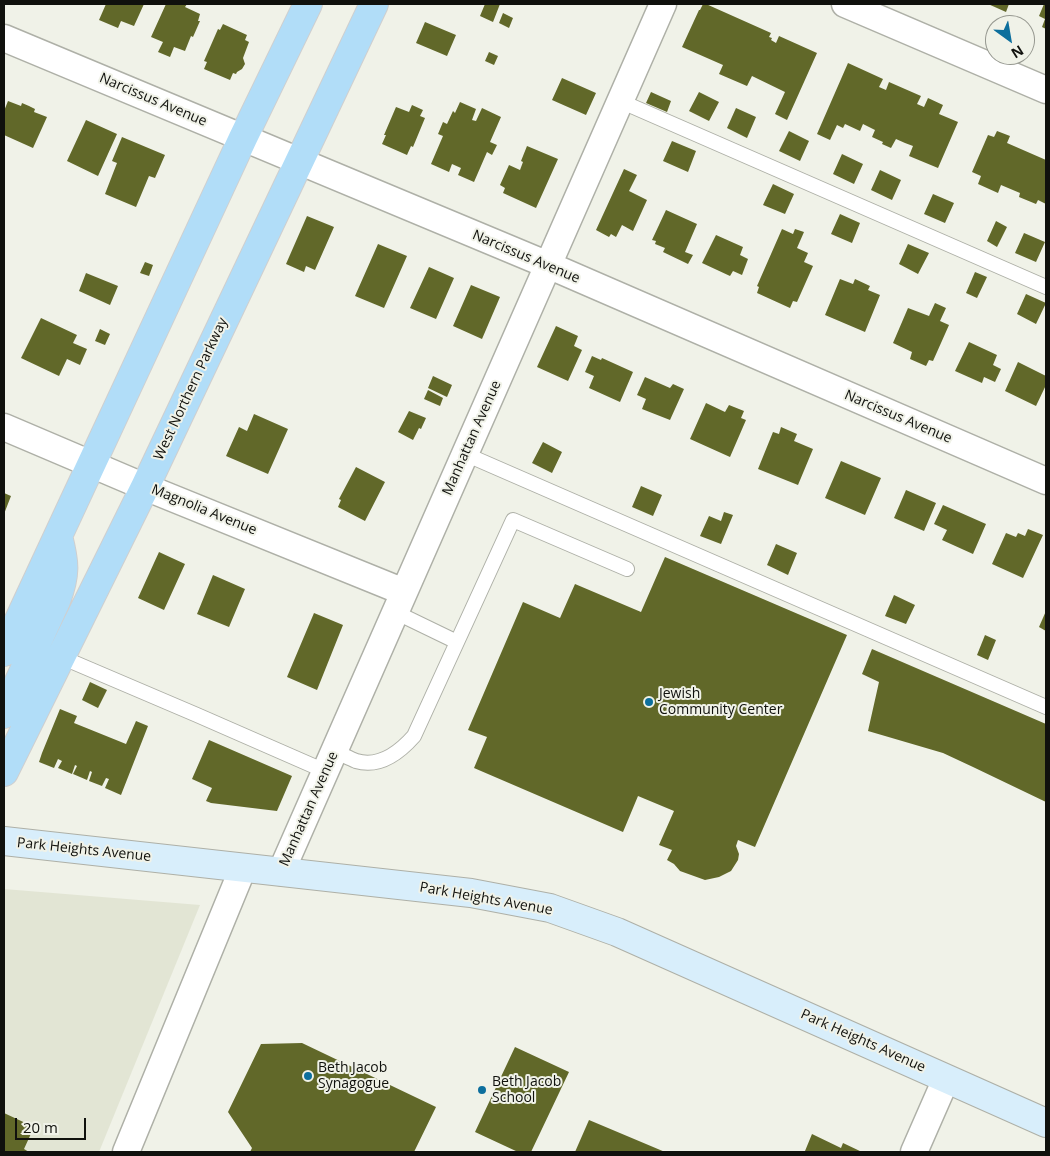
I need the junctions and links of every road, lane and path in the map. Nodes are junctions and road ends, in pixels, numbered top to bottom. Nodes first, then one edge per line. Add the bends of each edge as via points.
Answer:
1 (308, 4) edge
2 (374, 4) edge
3 (662, 4) edge
4 (845, 4) edge
5 (4, 38) edge
6 (1046, 90) edge
7 (620, 101) junction
8 (243, 138) junction
9 (299, 162) junction
10 (548, 265) junction
11 (1046, 287) edge
12 (4, 427) edge
13 (465, 454) junction
14 (92, 464) junction
15 (1046, 480) edge
16 (145, 487) junction
17 (58, 536) junction
18 (627, 569) dead end
19 (400, 602) junction
20 (6, 642) edge
21 (457, 642) junction
22 (61, 657) junction
23 (1046, 707) edge
24 (4, 714) edge
25 (330, 761) junction
26 (4, 772) edge
27 (4, 841) edge
28 (243, 868) junction
29 (281, 872) junction
30 (946, 1079) junction
31 (1046, 1123) edge
32 (126, 1152) edge
33 (914, 1152) edge

1 - 8 main road
2 - 9 main road, West Northern Parkway
3 - 7 street, Manhattan Avenue
4 - 6 street
5 - 8 street, Narcissus Avenue
7 - 10 street, Manhattan Avenue
7 - 11 lane
8 - 9 street, Narcissus Avenue
8 - 14 main road
9 - 10 street, Narcissus Avenue
9 - 16 main road, West Northern Parkway
10 - 13 street, Manhattan Avenue
10 - 15 street, Narcissus Avenue
12 - 14 street, Magnolia Avenue
13 - 19 street, Manhattan Avenue
13 - 23 lane
14 - 16 street, Magnolia Avenue
14 - 17 main road
16 - 19 street, Magnolia Avenue
16 - 22 main road, West Northern Parkway
17 - 20 main road
17 - 24 main road via 64,566 61,587
18 - 21 lane via 513,520
19 - 21 lane
19 - 25 street, Manhattan Avenue
21 - 25 lane via 414,736 404,747 391,757 373,763
22 - 25 lane via 197,715
22 - 26 main road, West Northern Parkway
25 - 29 street, Manhattan Avenue
27 - 28 main road, Park Heights Avenue
28 - 29 main road, Park Heights Avenue
28 - 32 street
29 - 30 main road, Park Heights Avenue via 471,893 550,908 617,932
30 - 31 main road, Park Heights Avenue
30 - 33 street

